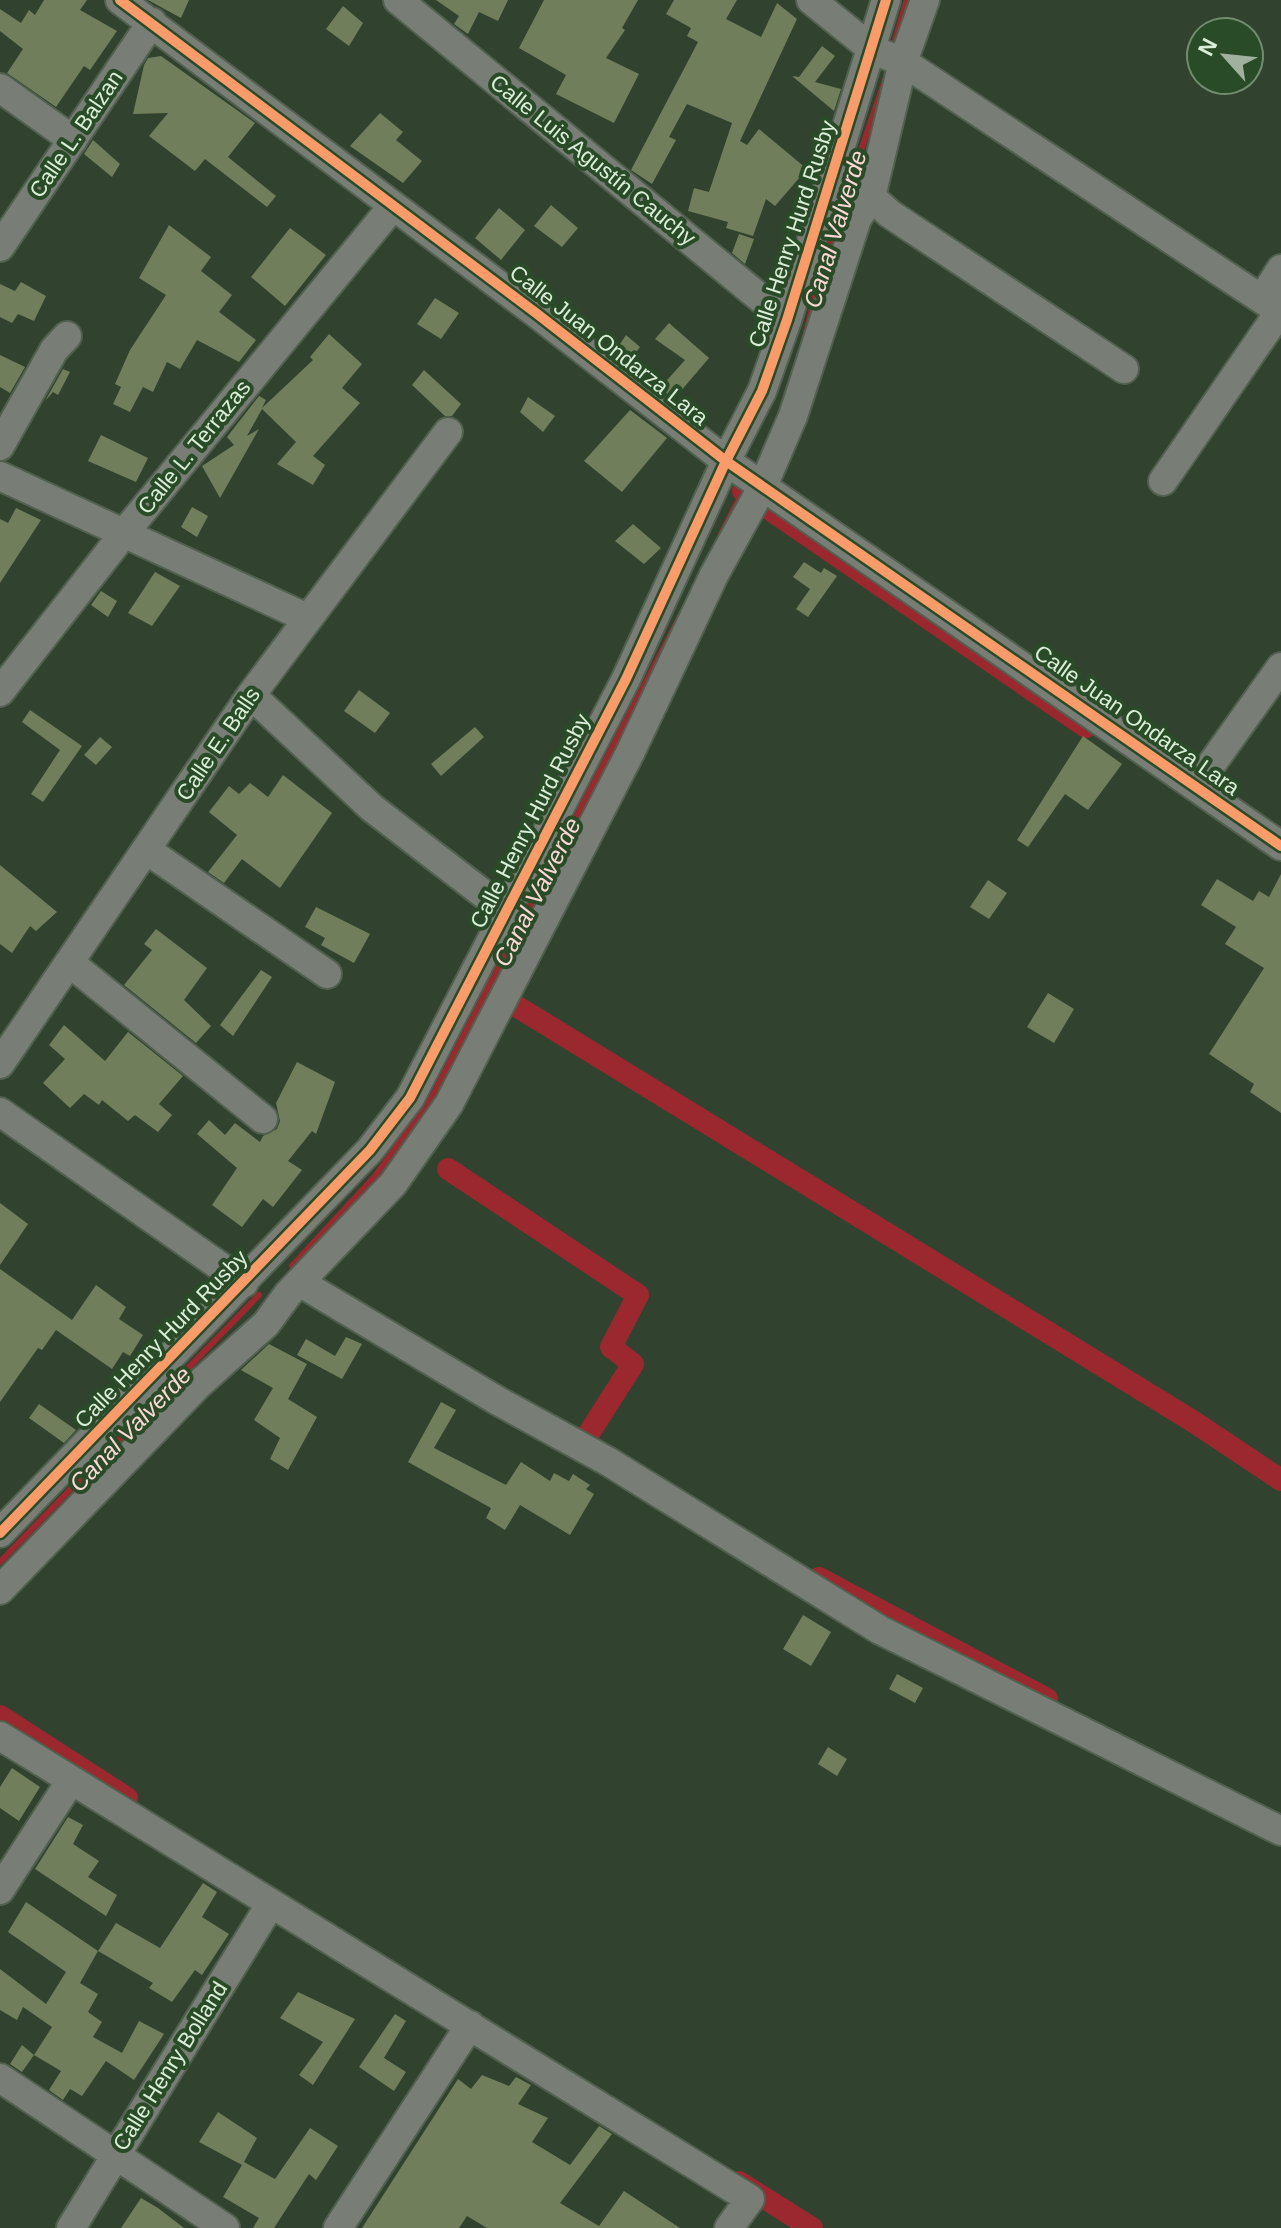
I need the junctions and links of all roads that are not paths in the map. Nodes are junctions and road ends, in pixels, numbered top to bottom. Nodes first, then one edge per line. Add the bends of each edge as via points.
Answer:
1 (120, 0) edge
2 (398, 0) edge
3 (811, 0) edge
4 (886, 0) edge
5 (925, 0) edge
6 (152, 22) junction
7 (873, 50) junction
8 (903, 62) junction
9 (0, 88) edge
10 (73, 140) junction
11 (871, 197) junction
12 (393, 206) junction
13 (0, 247) edge
14 (1281, 269) edge
15 (1274, 307) edge
16 (787, 320) junction
17 (67, 336) dead end
18 (1124, 369) dead end
19 (448, 432) dead end
20 (0, 446) edge
21 (726, 461) junction
22 (0, 476) edge
23 (1163, 481) dead end
24 (763, 486) junction
25 (125, 532) junction
26 (307, 618) junction
27 (1281, 667) edge
28 (0, 692) edge
29 (251, 695) junction
30 (1196, 786) junction
31 (1281, 846) edge
32 (148, 851) junction
33 (507, 912) junction
34 (70, 963) junction
35 (327, 974) dead end
36 (0, 1064) edge
37 (0, 1112) edge
38 (263, 1119) dead end
39 (251, 1275) junction
40 (294, 1288) junction
41 (0, 1533) edge
42 (0, 1590) edge
43 (0, 1736) edge
44 (70, 1782) junction
45 (1281, 1831) edge
46 (0, 1890) edge
47 (270, 1905) junction
48 (470, 2025) junction
49 (0, 2078) edge
50 (116, 2155) junction
51 (71, 2228) edge
52 (225, 2228) edge
53 (338, 2228) edge
54 (729, 2228) edge

1 - 6 street, Calle Juan Ondarza Lara
2 - 16 street, Calle Luis Agustín Cauchy
3 - 7 street
4 - 7 street, Calle Henry Hurd Rusby
5 - 8 street
6 - 10 street, Calle L. Balzan
6 - 12 street, Calle Juan Ondarza Lara
7 - 8 street
7 - 16 street, Calle Henry Hurd Rusby
8 - 11 street
8 - 15 street
9 - 10 street
10 - 13 street, Calle L. Balzan
11 - 18 street
11 - 24 street via 857,219 793,416
12 - 21 street, Calle Juan Ondarza Lara
12 - 25 street, Calle L. Terrazas
14 - 15 street
15 - 23 street
16 - 21 street, Calle Henry Hurd Rusby via 762,391
17 - 20 street
19 - 26 street, Calle E. Balls
21 - 24 street, Calle Juan Ondarza Lara
21 - 33 street, Calle Henry Hurd Rusby via 626,679
22 - 25 street
24 - 30 street, Calle Juan Ondarza Lara
24 - 40 street via 449,1104 393,1184
25 - 26 street
25 - 28 street, Calle L. Terrazas
26 - 29 street, Calle E. Balls
27 - 30 street
29 - 32 street, Calle E. Balls
29 - 33 street via 372,808
30 - 31 street, Calle Juan Ondarza Lara
32 - 34 street, Calle E. Balls
32 - 35 street
33 - 39 street, Calle Henry Hurd Rusby via 410,1098 370,1150
34 - 36 street, Calle E. Balls
34 - 38 street
37 - 39 street
39 - 40 street
39 - 41 street, Calle Henry Hurd Rusby
40 - 42 street via 266,1324 199,1384
40 - 45 street via 609,1462 880,1630
43 - 44 street
44 - 46 street
44 - 47 street
47 - 48 street
47 - 50 street, Calle Henry Bolland
48 - 53 street
48 - 54 street via 750,2199
49 - 50 street
50 - 51 street, Calle Henry Bolland
50 - 52 street

